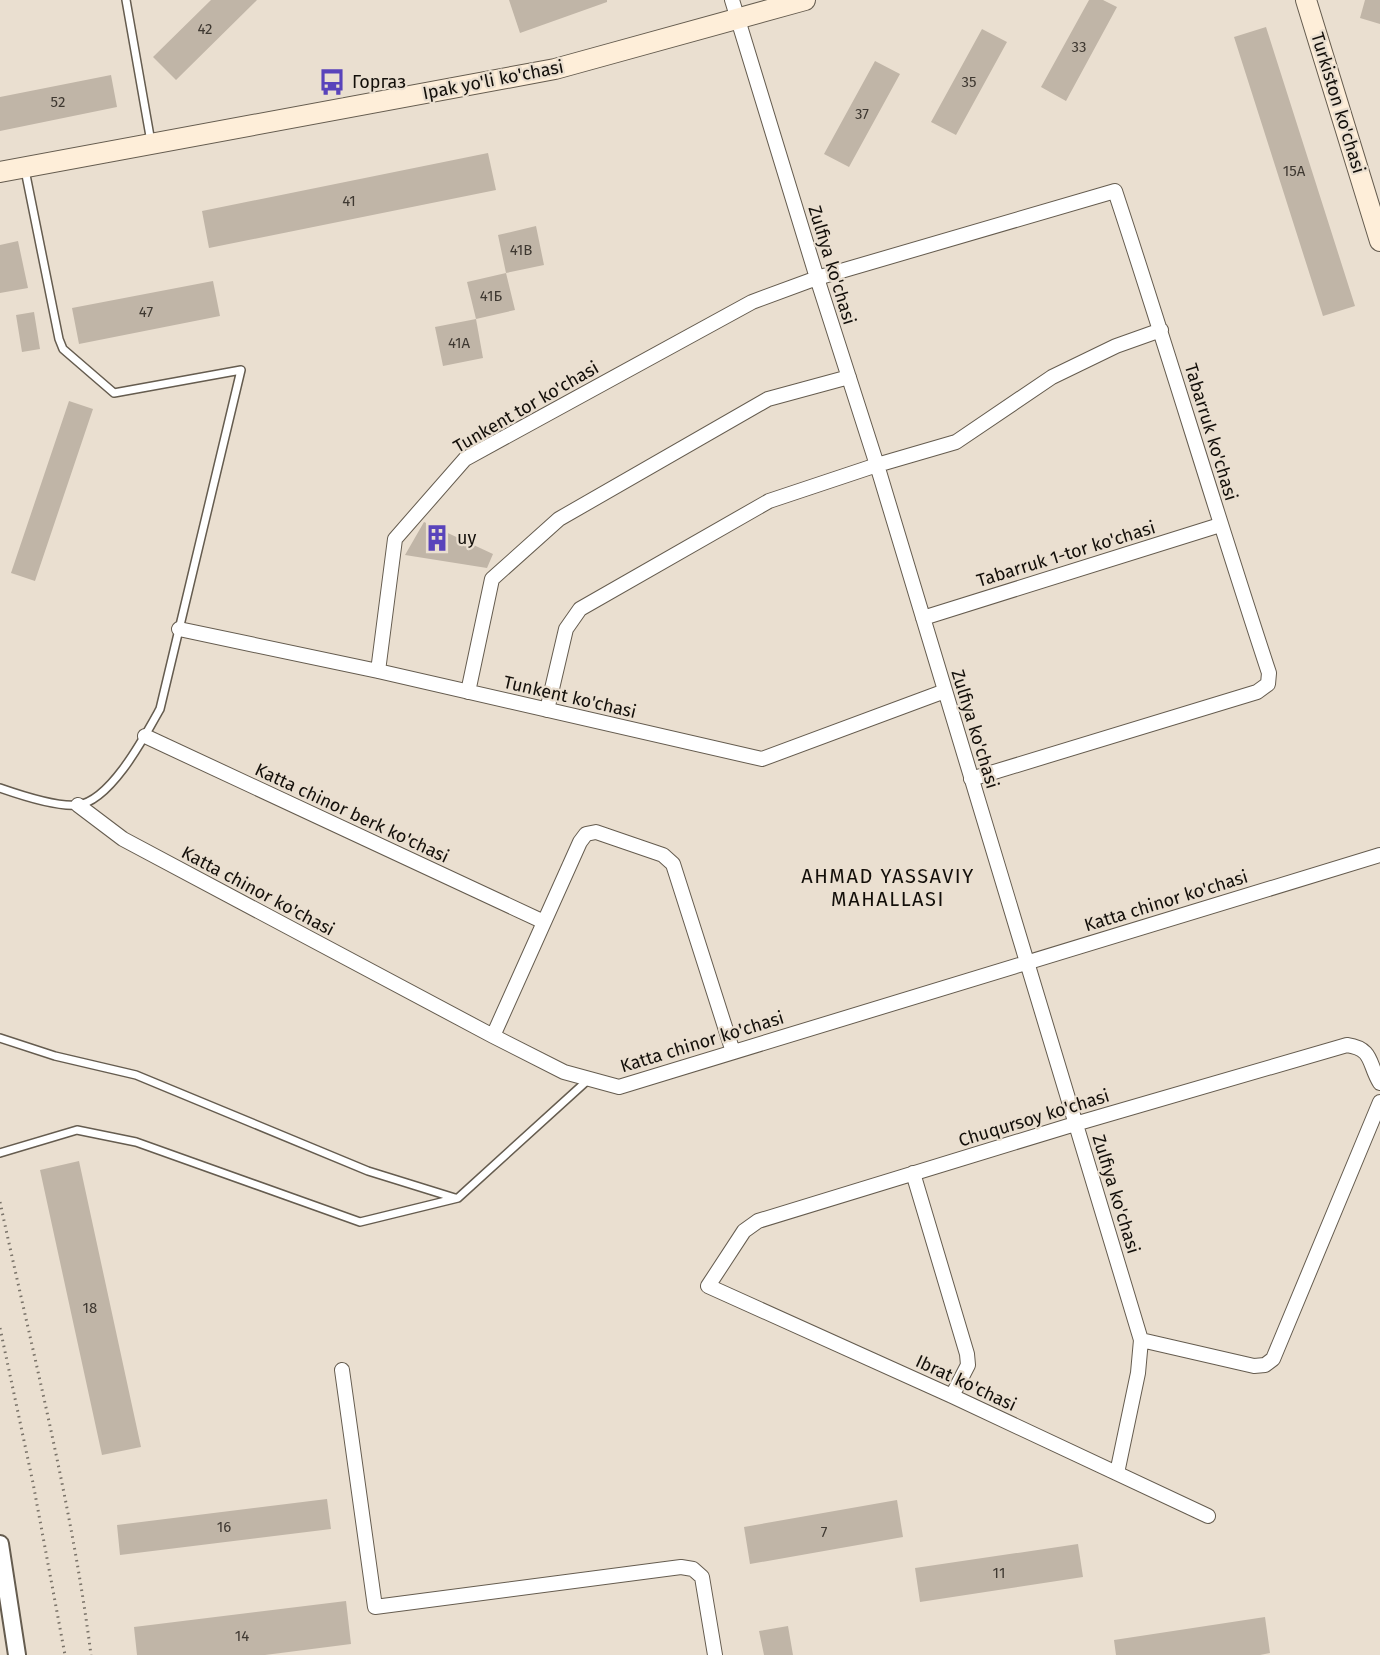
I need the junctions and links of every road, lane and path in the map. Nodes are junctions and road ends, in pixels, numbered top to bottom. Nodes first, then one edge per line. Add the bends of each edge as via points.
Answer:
1 (126, 0) edge
2 (732, 0) edge
3 (805, 0) edge
4 (1306, 0) edge
5 (738, 20) junction
6 (152, 144) junction
7 (25, 168) junction
8 (0, 172) edge
9 (1380, 241) edge
10 (817, 278) junction
11 (1161, 330) junction
12 (849, 377) junction
13 (877, 465) junction
14 (1220, 525) junction
15 (923, 618) junction
16 (179, 629) junction
17 (378, 671) junction
18 (945, 691) junction
19 (468, 692) junction
20 (547, 710) junction
21 (145, 736) junction
22 (971, 778) junction
23 (0, 788) edge
24 (78, 805) junction
25 (1380, 855) edge
26 (544, 922) junction
27 (1027, 962) junction
28 (493, 1036) junction
29 (0, 1038) edge
30 (733, 1052) junction
31 (590, 1079) junction
32 (1380, 1083) edge
33 (1380, 1101) edge
34 (1075, 1124) junction
35 (0, 1153) edge
36 (913, 1173) junction
37 (458, 1198) junction
38 (0, 1202) edge
39 (708, 1286) joint
40 (0, 1328) edge
41 (1141, 1340) junction
42 (342, 1370) dead end
43 (952, 1396) junction
44 (1117, 1473) junction
45 (1208, 1516) dead end
46 (0, 1544) edge
47 (17, 1655) edge
48 (65, 1655) edge
49 (91, 1655) edge
50 (715, 1655) edge

1 - 6 lane
2 - 5 street, Zulfiya ko'chasi
3 - 5 main road, Ipak yo'li ko'chasi
4 - 9 main road, Turkiston ko'chasi
5 - 6 main road, Ipak yo'li ko'chasi via 555,69
5 - 10 street, Zulfiya ko'chasi
6 - 7 main road, Ipak yo'li ko'chasi
7 - 8 main road, Ipak yo'li ko'chasi
7 - 16 lane via 63,349 114,393 241,370
10 - 11 street, Tabarruk ko'chasi via 1115,191
10 - 12 street, Zulfiya ko'chasi
10 - 17 street, Tunkent tor ko'chasi via 752,302 465,459 395,539
11 - 13 street via 1116,346 1052,377 956,442
11 - 14 street, Tabarruk ko'chasi
12 - 13 street, Zulfiya ko'chasi
12 - 19 street via 768,399 559,519 492,579
13 - 15 street, Zulfiya ko'chasi
13 - 20 street via 769,501 580,609 566,629
14 - 15 street, Tabarruk 1-tor ko'chasi
14 - 22 street, Tabarruk ko'chasi via 1269,673 1268,684 1257,692
15 - 18 street, Zulfiya ko'chasi
16 - 17 street, Tunkent ko'chasi
16 - 21 lane via 160,709
17 - 19 street, Tunkent ko'chasi
18 - 20 street, Tunkent ko'chasi via 762,759
18 - 22 street, Zulfiya ko'chasi
19 - 20 street, Tunkent ko'chasi
21 - 24 lane via 113,782 95,798
21 - 26 street, Katta chinor berk ko'chasi
22 - 27 street, Zulfiya ko'chasi
23 - 24 lane via 57,804
24 - 28 street, Katta chinor ko'chasi via 123,839
25 - 27 street, Katta chinor ko'chasi
26 - 28 street
26 - 30 street via 586,834 596,832 663,855 673,864
27 - 30 street, Katta chinor ko'chasi
27 - 34 street, Zulfiya ko'chasi
28 - 31 street, Katta chinor ko'chasi via 564,1072
29 - 37 lane via 136,1075 368,1171
30 - 31 street, Katta chinor ko'chasi via 619,1087
31 - 37 lane
32 - 34 street, Chuqursoy ko'chasi via 1368,1055 1360,1047 1347,1045
33 - 41 street via 1273,1359 1254,1366
34 - 36 street, Chuqursoy ko'chasi
34 - 41 street, Zulfiya ko'chasi
35 - 37 lane via 77,1130 126,1140 360,1222
36 - 39 street, Chuqursoy ko'chasi via 758,1221 744,1231
36 - 43 street via 967,1354 968,1365
38 - 49 path via 60,1479
39 - 43 street, Ibrat ko'chasi
40 - 48 path
41 - 44 street, Zulfiya ko'chasi
42 - 50 street via 375,1607 681,1567 693,1569 702,1577
43 - 44 street, Ibrat ko'chasi
44 - 45 street, Ibrat ko'chasi
46 - 47 street

